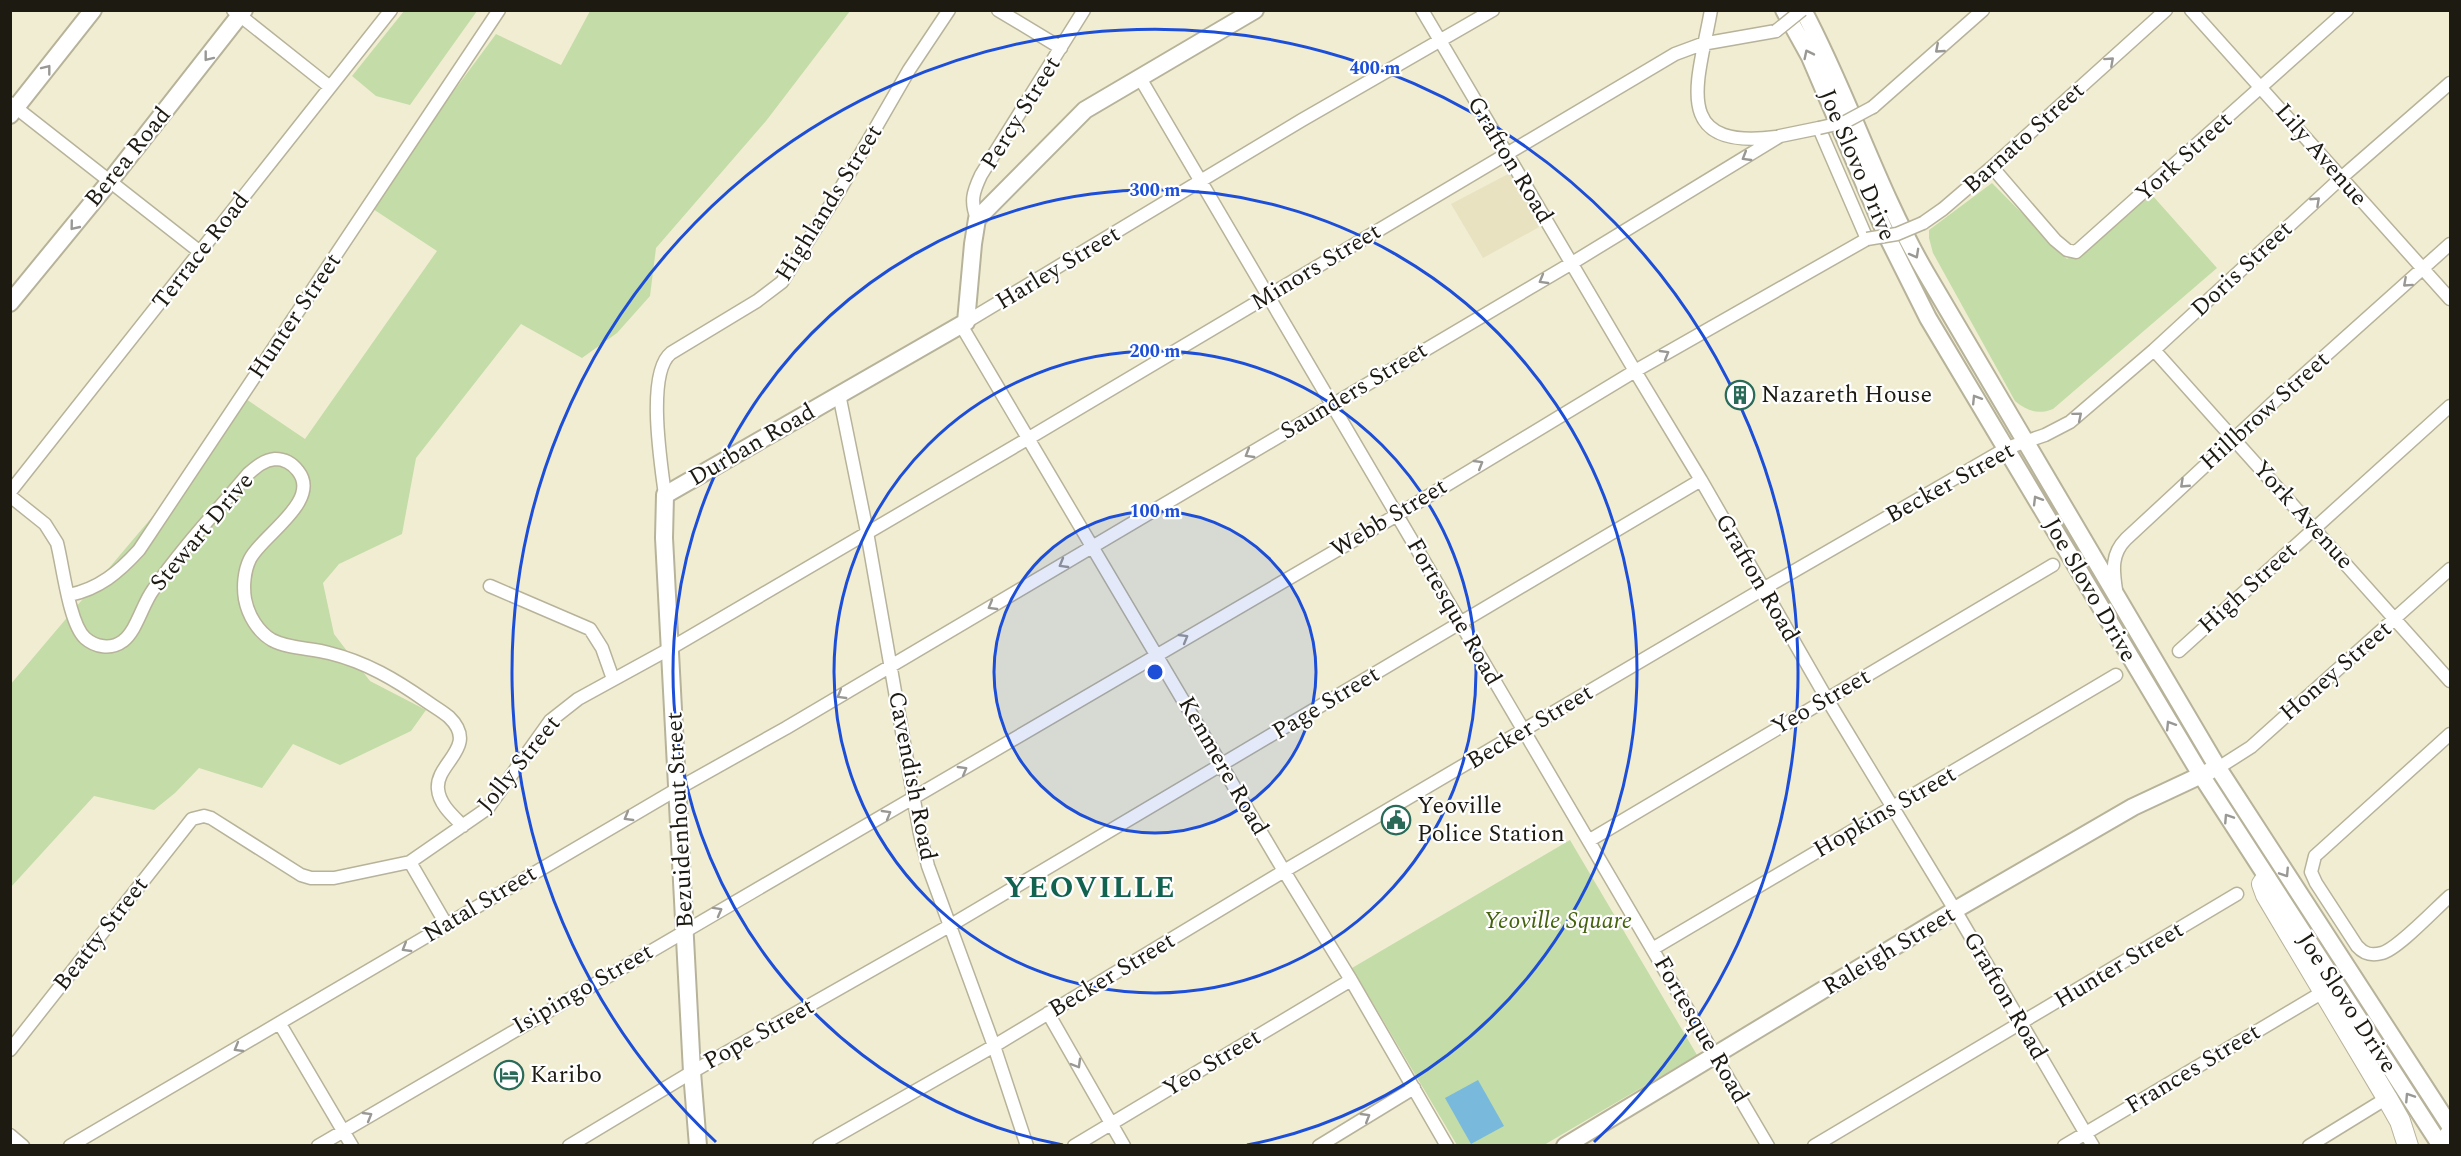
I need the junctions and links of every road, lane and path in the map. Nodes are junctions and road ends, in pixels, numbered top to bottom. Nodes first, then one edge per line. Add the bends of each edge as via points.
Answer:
1 (93, 10) edge
2 (391, 10) edge
3 (499, 10) edge
4 (949, 10) edge
5 (998, 10) edge
6 (1084, 10) edge
7 (1255, 10) edge
8 (1422, 10) edge
9 (1493, 10) edge
10 (1710, 10) edge
11 (1784, 10) edge
12 (1802, 10) edge
13 (1983, 10) edge
14 (2166, 10) edge
15 (2191, 10) edge
16 (2348, 10) edge
17 (239, 12) edge
18 (1440, 41) junction
19 (1705, 42) junction
20 (1061, 48) junction
21 (1140, 78) junction
22 (2451, 83) edge
23 (330, 87) junction
24 (2262, 87) junction
25 (12, 109) edge
26 (1819, 128) junction
27 (1774, 137) junction
28 (1506, 153) junction
29 (1992, 167) junction
30 (2341, 178) junction
31 (110, 182) junction
32 (1199, 182) junction
33 (977, 219) junction
34 (1866, 239) junction
35 (2451, 244) edge
36 (200, 252) junction
37 (1572, 263) junction
38 (2423, 268) junction
39 (1268, 295) junction
40 (2451, 299) edge
41 (10, 303) edge
42 (964, 324) junction
43 (2154, 350) junction
44 (1635, 371) junction
45 (839, 394) junction
46 (1333, 404) junction
47 (2451, 406) edge
48 (1029, 438) junction
49 (2234, 439) junction
50 (2026, 442) junction
51 (2007, 448) junction
52 (1701, 480) junction
53 (10, 494) edge
54 (665, 495) junction
55 (1397, 515) junction
56 (2314, 528) junction
57 (867, 532) junction
58 (1093, 547) junction
59 (2053, 565) dead end
60 (2451, 569) edge
61 (490, 586) dead end
62 (1763, 589) junction
63 (2117, 595) junction
64 (69, 596) junction
65 (2395, 619) junction
66 (1460, 622) junction
67 (670, 648) junction
68 (2179, 651) dead end
69 (1157, 653) junction
70 (891, 664) junction
71 (2116, 675) dead end
72 (613, 679) junction
73 (2451, 681) edge
74 (1827, 699) junction
75 (1523, 731) junction
76 (2451, 734) edge
77 (1222, 764) junction
78 (2218, 768) junction
79 (2201, 775) junction
80 (679, 788) junction
81 (912, 799) junction
82 (1893, 808) junction
83 (192, 819) joint
84 (463, 826) junction
85 (1590, 840) junction
86 (410, 862) junction
87 (1284, 871) junction
88 (2266, 879) junction
89 (2237, 894) dead end
90 (2451, 896) edge
91 (1955, 910) junction
92 (446, 924) junction
93 (951, 925) junction
94 (686, 929) junction
95 (1654, 948) junction
96 (1351, 980) junction
97 (2323, 992) junction
98 (1048, 1013) junction
99 (2022, 1023) junction
100 (280, 1024) junction
101 (994, 1046) junction
102 (10, 1050) edge
103 (1715, 1056) junction
104 (692, 1072) junction
105 (1414, 1088) junction
106 (2387, 1098) junction
107 (1111, 1123) junction
108 (2451, 1126) edge
109 (344, 1130) junction
110 (2086, 1133) junction
111 (10, 1135) edge
112 (2451, 1135) edge
113 (23, 1146) edge
114 (70, 1146) edge
115 (318, 1146) edge
116 (352, 1146) edge
117 (569, 1146) edge
118 (698, 1146) edge
119 (819, 1146) edge
120 (1027, 1146) edge
121 (1074, 1146) edge
122 (1124, 1146) edge
123 (1319, 1146) edge
124 (1447, 1146) edge
125 (1565, 1146) edge
126 (1768, 1146) edge
127 (1815, 1146) edge
128 (2064, 1146) edge
129 (2093, 1146) edge
130 (2309, 1146) edge
131 (2408, 1146) edge
132 (2442, 1146) edge

25 -> 1 main road
2 - 23 street, Terrace Road
3 - 64 street, Hunter Street via 139,550 99,585
4 - 54 street, Highlands Street via 782,282 662,362 657,404
5 - 20 street
6 - 20 street, Percy Street
7 - 21 main road
8 - 18 street, Grafton Road
9 - 18 street, Harley Street
10 - 19 street
51 -> 11 main road, Joe Slovo Drive via 1943,345 1901,267 1810,57
12 - 19 street, Minors Street, bridge via 1776,31
12 -> 50 main road, Joe Slovo Drive via 1902,231
13 -> 26 street, Saunders Street, bridge via 1873,107 1845,122
29 -> 14 street, Barnato Street
15 - 24 street, Lily Avenue
16 - 24 street, York Street
17 - 23 street
17 -> 31 main road, Berea Road
18 - 28 street, Grafton Road
18 - 32 street, Harley Street
19 - 27 street via 1705,99 1710,115 1725,127
19 - 28 street, Minors Street via 1675,54
20 - 33 street, Percy Street via 981,175 971,202
21 - 32 street, Fortesque Road
21 - 33 main road via 1074,118
22 - 30 street, Doris Street
23 - 36 street, Terrace Road
24 - 29 street, York Street via 2103,230 2073,252 2055,240
24 - 30 street, Lily Avenue
25 - 31 street
26 - 27 street, Saunders Street
26 - 34 street
27 -> 37 street, Saunders Street
28 - 37 street, Grafton Road
28 - 39 street, Minors Street
29 - 34 street, Barnato Street, bridge via 1923,223 1897,234
30 - 38 street, Lily Avenue
43 -> 30 street, Doris Street
31 - 36 street
31 -> 41 main road, Berea Road
32 - 39 street, Fortesque Road
32 - 42 street, Harley Street
33 - 42 main road
44 -> 34 street, Webb Street
35 - 38 street, Hillbrow Street
36 - 53 street, Terrace Road
37 - 44 street, Grafton Road
37 -> 46 street, Saunders Street
38 - 40 street, Lily Avenue
38 -> 49 street, Hillbrow Street
39 - 46 street, Fortesque Road
39 - 48 street, Minors Street
42 - 45 main road, Harley Street
42 - 48 street, Kenmere Road
43 - 49 street, York Avenue
50 -> 43 street, Doris Street via 2070,422
44 - 52 street, Grafton Road
55 -> 44 street, Webb Street
45 - 54 main road, Durban Road
45 - 57 street, Cavendish Road
46 - 55 street, Fortesque Road
46 -> 58 street, Saunders Street
47 - 56 street, High Street
48 - 57 street, Minors Street
48 - 58 street, Kenmere Road
49 - 56 street, York Avenue
49 -> 63 street, Hillbrow Street via 2118,547 2114,561
50 - 51 street, Becker Street
50 - 63 main road, Joe Slovo Drive
51 - 62 street, Becker Street
79 -> 51 main road, Joe Slovo Drive
52 - 62 street, Grafton Road
52 - 66 street, Page Street
53 - 64 street via 52,532
54 - 67 main road, Bezuidenhout Street
55 - 66 street, Fortesque Road
69 -> 55 street, Webb Street
56 - 65 street, York Avenue
56 - 68 street, High Street
57 - 67 street, Jolly Street
57 - 70 street, Cavendish Road
58 - 69 street, Kenmere Road
58 -> 70 street, Saunders Street
59 - 74 street, Yeo Street
60 - 65 street, Honey Street
61 - 72 street via 590,629
62 - 74 street, Grafton Road
62 - 75 street, Becker Street
63 - 78 main road, Joe Slovo Drive
64 - 84 street, Stewart Drive via 72,617 84,637 107,647 123,640 162,577 248,474 270,459 282,459 300,473 303,495 250,559 244,589 251,617 271,639 286,646 352,659 380,671 449,717 459,734 459,745 441,775 438,791 441,801
65 - 73 street, York Avenue
65 - 78 street, Honey Street via 2251,747
66 - 75 street, Fortesque Road
66 - 77 street, Page Street
67 - 72 street, Jolly Street
67 - 80 main road, Bezuidenhout Street
69 - 77 street, Kenmere Road
81 -> 69 street, Webb Street
70 -> 80 street, Natal Street
70 - 81 street, Cavendish Road
71 - 82 street, Hopkins Street
72 - 84 street, Jolly Street via 550,721 488,808
74 - 82 street, Grafton Road
74 - 85 street, Yeo Street
75 - 85 street, Fortesque Road
75 - 87 street, Becker Street
76 - 90 street via 2313,860 2312,872 2357,946 2366,954 2392,948
77 - 87 street, Kenmere Road
77 - 93 street, Page Street
78 - 79 main road, Raleigh Street
78 -> 108 main road, Joe Slovo Drive
88 -> 79 main road, Joe Slovo Drive
79 - 91 main road, Raleigh Street via 2133,807
80 -> 92 street, Natal Street
80 - 94 main road, Bezuidenhout Street
81 - 93 street, Cavendish Road via 928,866
94 -> 81 street, Isipingo Street
82 - 91 street, Grafton Road
82 - 95 street, Hopkins Street
83 - 86 street, Jolly Street via 208,816 311,878 333,878
83 - 102 street, Beatty Street
84 - 86 street, Jolly Street
85 - 95 street, Fortesque Road
86 - 92 street
87 - 96 street, Kenmere Road
87 - 98 street, Becker Street
88 - 97 main road via 2262,884 2265,894
132 -> 88 main road, Joe Slovo Drive
89 - 99 street, Hunter Street
91 - 99 street, Grafton Road
91 - 103 main road, Raleigh Street
92 -> 100 street, Natal Street
93 - 101 street, Cavendish Road
93 - 104 street, Pope Street
94 - 104 main road, Bezuidenhout Street
109 -> 94 street, Isipingo Street
95 - 103 street, Fortesque Road
96 - 105 street, Kenmere Road
96 - 107 street, Yeo Street
97 - 106 main road
97 - 110 street, Frances Street
98 - 101 street, Becker Street
98 -> 107 street
99 - 110 street, Grafton Road
99 - 127 street, Hunter Street
100 - 109 street
100 -> 114 street, Natal Street
101 - 119 street, Becker Street
101 - 120 street, Cavendish Road
103 - 125 main road, Raleigh Street
103 - 126 street, Fortesque Road
104 - 117 street, Pope Street
104 - 118 main road, Bezuidenhout Street
123 -> 105 street
105 - 124 street, Kenmere Road
106 - 130 street
106 - 131 main road
107 - 121 street, Yeo Street
107 - 122 street
109 - 115 street, Isipingo Street
109 - 116 street
110 - 128 street, Frances Street
110 - 129 street, Grafton Road
111 - 113 street
112 - 132 main road

